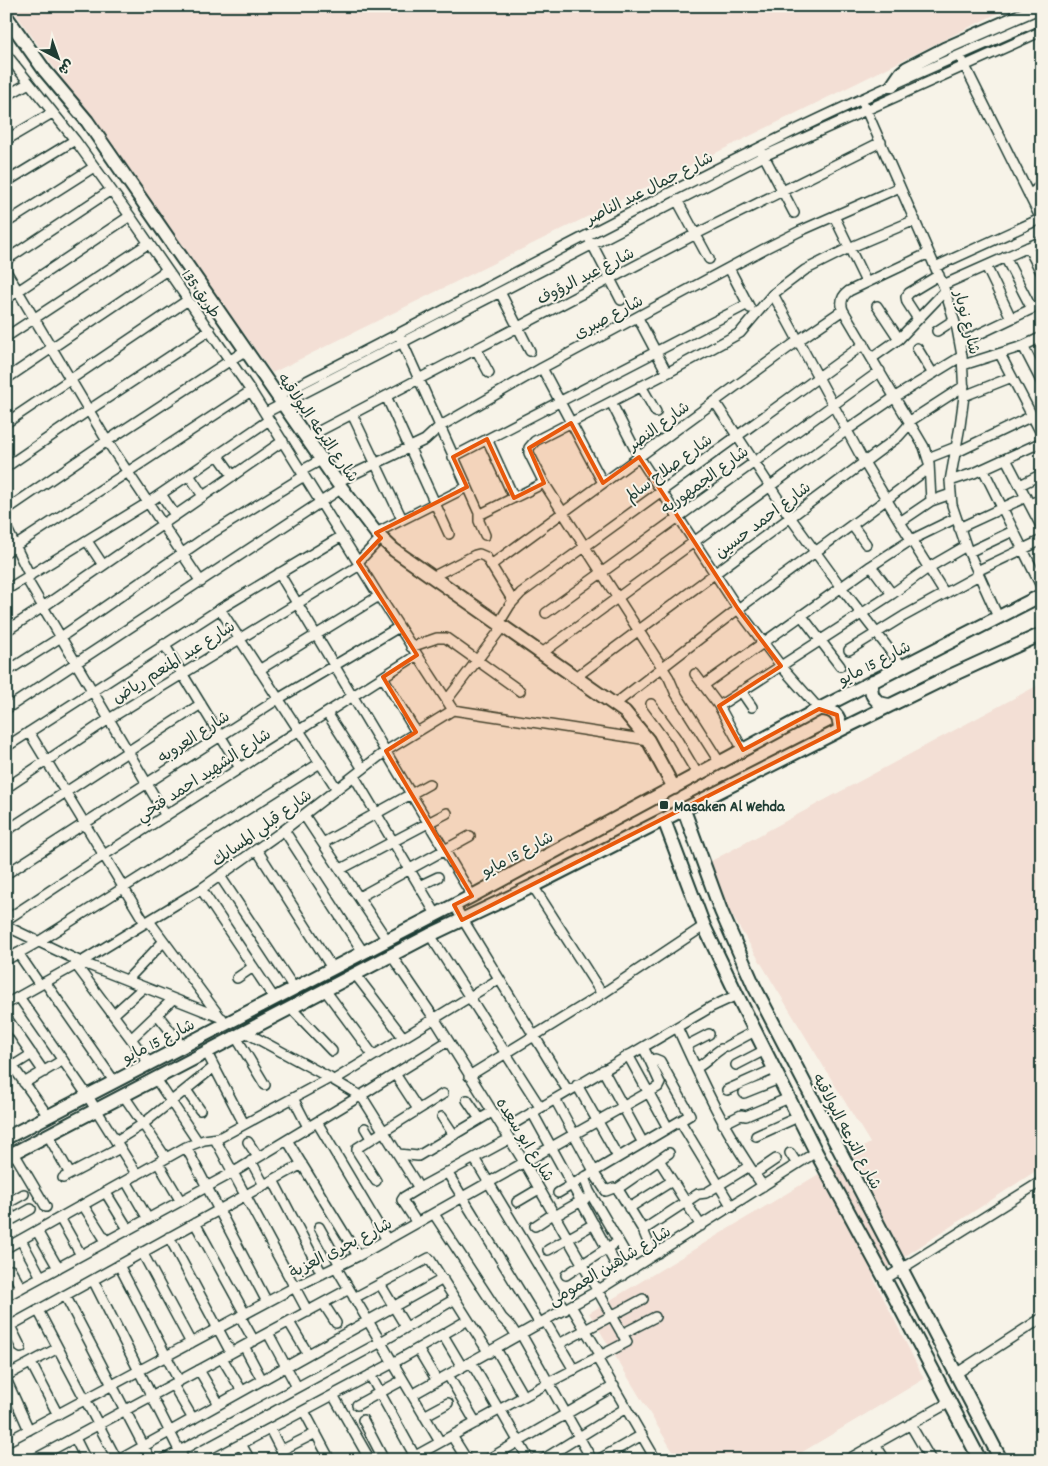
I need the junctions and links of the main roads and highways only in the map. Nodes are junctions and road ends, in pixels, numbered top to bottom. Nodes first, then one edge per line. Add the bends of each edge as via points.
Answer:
1 (1042, 6) edge
2 (6, 16) edge
3 (892, 86) road end
4 (1042, 595) edge
5 (1042, 634) edge
6 (873, 681) junction
7 (890, 705) junction
8 (819, 709) junction
9 (838, 730) junction
10 (674, 788) junction
11 (684, 810) junction
12 (664, 820) junction
13 (736, 948) junction
14 (718, 956) junction
15 (7, 1136) edge
16 (10, 1155) edge
17 (980, 1460) edge
18 (1001, 1460) edge

1 - 3 main road via 907,68
2 - 10 main road, شارع الترعه البولاقيه via 45,71 87,121 339,486 378,536 615,704 648,740
4 - 6 main road, شارع 15 مايو
5 - 7 main road, شارع 15 مايو
6 - 7 main road via 872,693 876,700
6 - 8 main road, شارع 15 مايو
7 - 9 main road, شارع 15 مايو
8 - 9 main road via 830,710 837,715 840,722
8 - 10 main road, شارع 15 مايو
9 - 11 main road, شارع 15 مايو
10 - 15 main road, شارع 15 مايو
11 - 12 main road, شارع 15 مايو
11 - 13 main road, شارع الترعه البولاقيه
12 - 14 main road
12 - 16 main road, شارع 15 مايو via 430,935
13 - 14 main road
13 - 18 main road, شارع الترعه البولاقيه
14 - 17 main road via 816,1152

